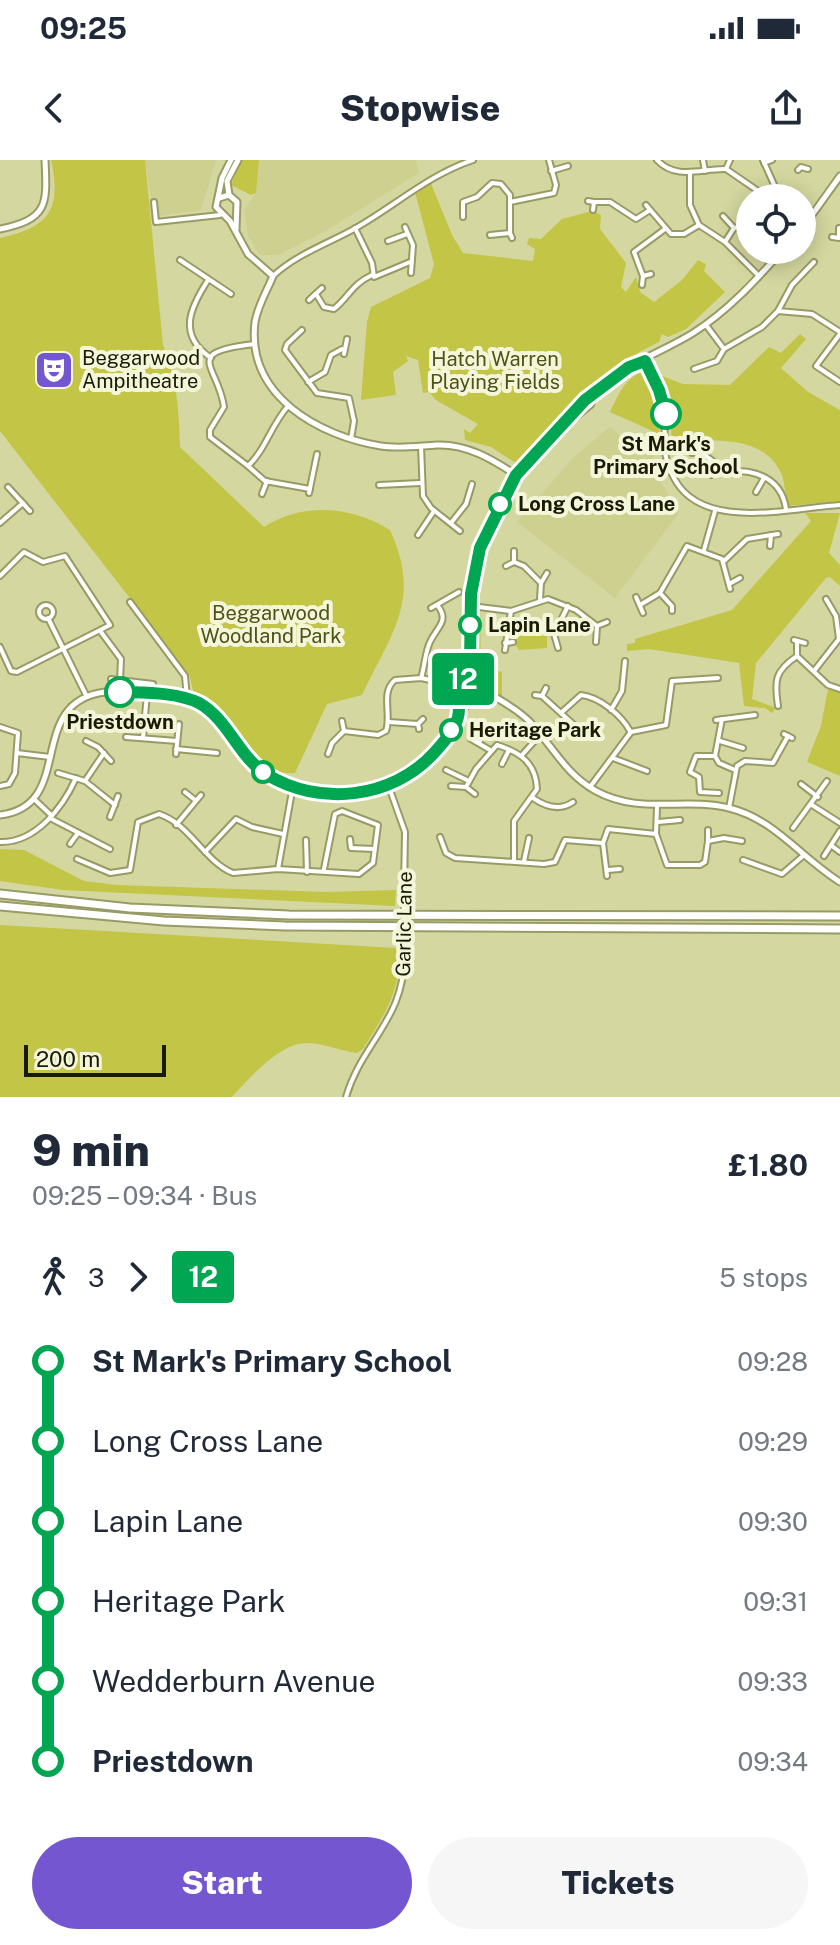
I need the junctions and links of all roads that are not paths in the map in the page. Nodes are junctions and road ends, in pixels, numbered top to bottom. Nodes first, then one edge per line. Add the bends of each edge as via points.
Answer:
1 (43, 160) edge
2 (231, 160) edge
3 (238, 160) edge
4 (473, 160) edge
5 (549, 160) edge
6 (657, 160) edge
7 (703, 160) edge
8 (730, 160) edge
9 (772, 160) edge
10 (800, 160) edge
11 (764, 162) edge
12 (568, 166) dead end
13 (726, 169) junction
14 (808, 169) dead end
15 (550, 171) junction
16 (705, 171) junction
17 (690, 174) junction
18 (840, 176) edge
19 (746, 184) edge
20 (774, 184) edge
21 (229, 195) junction
22 (154, 202) dead end
23 (217, 202) junction
24 (510, 202) junction
25 (816, 206) edge
26 (593, 210) dead end
27 (236, 212) junction
28 (203, 215) junction
29 (223, 216) junction
30 (723, 216) dead end
31 (463, 217) dead end
32 (699, 225) junction
33 (405, 227) dead end
34 (355, 228) junction
35 (734, 228) joint
36 (839, 228) edge
37 (0, 229) edge
38 (665, 229) junction
39 (237, 233) junction
40 (407, 234) junction
41 (490, 235) dead end
42 (832, 237) dead end
43 (839, 240) edge
44 (388, 241) dead end
45 (725, 242) junction
46 (180, 260) dead end
47 (410, 262) junction
48 (770, 264) edge
49 (812, 264) edge
50 (411, 273) dead end
51 (651, 274) dead end
52 (372, 275) junction
53 (273, 276) junction
54 (643, 276) junction
55 (759, 276) junction
56 (208, 280) junction
57 (642, 285) dead end
58 (322, 288) dead end
59 (231, 294) dead end
60 (316, 294) junction
61 (309, 300) dead end
62 (185, 305) dead end
63 (192, 306) junction
64 (778, 311) junction
65 (706, 325) junction
66 (298, 331) dead end
67 (840, 333) edge
68 (347, 339) dead end
69 (255, 344) junction
70 (724, 349) junction
71 (211, 358) junction
72 (695, 359) dead end
73 (645, 361) junction
74 (308, 382) junction
75 (840, 382) edge
76 (288, 406) junction
77 (351, 439) junction
78 (421, 446) junction
79 (692, 453) dead end
80 (307, 456) dead end
81 (718, 465) junction
82 (248, 466) junction
83 (516, 475) junction
84 (711, 475) dead end
85 (764, 478) junction
86 (267, 481) junction
87 (421, 483) junction
88 (472, 484) dead end
89 (379, 485) dead end
90 (8, 487) dead end
91 (756, 492) dead end
92 (262, 494) dead end
93 (23, 503) junction
94 (840, 505) edge
95 (786, 509) junction
96 (30, 511) dead end
97 (434, 511) junction
98 (715, 511) junction
99 (0, 523) edge
100 (451, 523) junction
101 (460, 531) dead end
102 (778, 534) dead end
103 (418, 535) dead end
104 (771, 535) junction
105 (770, 546) dead end
106 (704, 550) junction
107 (514, 551) dead end
108 (724, 561) junction
109 (514, 562) junction
110 (506, 566) dead end
111 (547, 573) dead end
112 (0, 576) edge
113 (740, 578) dead end
114 (541, 583) junction
115 (459, 592) dead end
116 (660, 593) junction
117 (636, 597) dead end
118 (540, 599) junction
119 (826, 599) dead end
120 (130, 602) dead end
121 (680, 603) dead end
122 (640, 605) junction
123 (438, 606) junction
124 (471, 606) junction
125 (568, 606) junction
126 (831, 607) junction
127 (431, 608) dead end
128 (511, 611) junction
129 (643, 613) dead end
130 (823, 613) dead end
131 (48, 618) dead end
132 (607, 622) dead end
133 (597, 626) junction
134 (101, 632) junction
135 (839, 639) edge
136 (513, 642) dead end
137 (596, 642) dead end
138 (505, 643) junction
139 (805, 643) dead end
140 (547, 644) dead end
141 (0, 647) edge
142 (64, 649) junction
143 (505, 650) dead end
144 (797, 656) junction
145 (625, 661) dead end
146 (470, 664) junction
147 (814, 671) junction
148 (421, 678) junction
149 (718, 678) dead end
150 (111, 679) dead end
151 (709, 679) junction
152 (463, 680) junction
153 (120, 681) junction
154 (472, 681) junction
155 (153, 684) dead end
156 (478, 686) junction
157 (708, 687) dead end
158 (546, 688) dead end
159 (456, 689) junction
160 (840, 689) edge
161 (147, 694) junction
162 (535, 695) dead end
163 (492, 696) junction
164 (542, 696) junction
165 (87, 697) junction
166 (187, 698) junction
167 (460, 700) junction
168 (472, 700) junction
169 (778, 706) dead end
170 (611, 710) junction
171 (562, 712) junction
172 (755, 715) dead end
173 (458, 717) junction
174 (423, 719) dead end
175 (342, 721) dead end
176 (389, 722) junction
177 (179, 724) dead end
178 (0, 727) edge
179 (578, 728) junction
180 (344, 731) junction
181 (484, 731) dead end
182 (631, 732) junction
183 (584, 734) dead end
184 (540, 735) junction
185 (573, 735) dead end
186 (788, 736) dead end
187 (126, 737) dead end
188 (143, 738) junction
189 (471, 739) dead end
190 (86, 741) dead end
191 (177, 741) junction
192 (720, 741) junction
193 (207, 743) dead end
194 (479, 743) junction
195 (743, 748) dead end
196 (206, 749) junction
197 (490, 750) junction
198 (509, 750) junction
199 (17, 753) junction
200 (104, 753) junction
201 (217, 753) dead end
202 (328, 754) dead end
203 (522, 755) junction
204 (715, 756) junction
205 (50, 757) junction
206 (613, 758) junction
207 (111, 761) dead end
208 (502, 764) dead end
209 (446, 770) dead end
210 (735, 770) junction
211 (647, 771) dead end
212 (58, 773) dead end
213 (76, 778) junction
214 (85, 781) junction
215 (470, 781) junction
216 (827, 781) dead end
217 (801, 784) dead end
218 (0, 786) edge
219 (293, 786) junction
220 (451, 786) dead end
221 (389, 787) junction
222 (466, 787) junction
223 (590, 787) junction
224 (185, 792) dead end
225 (719, 793) dead end
226 (475, 794) dead end
227 (201, 795) dead end
228 (118, 796) dead end
229 (818, 797) junction
230 (533, 798) junction
231 (34, 799) junction
232 (195, 800) junction
233 (573, 802) dead end
234 (115, 805) junction
235 (812, 805) junction
236 (566, 807) junction
237 (657, 807) junction
238 (729, 808) junction
239 (0, 815) edge
240 (567, 815) dead end
241 (51, 817) junction
242 (110, 817) dead end
243 (153, 817) junction
244 (680, 820) dead end
245 (657, 822) junction
246 (840, 823) edge
247 (155, 825) dead end
248 (176, 825) junction
249 (793, 828) dead end
250 (708, 830) dead end
251 (840, 831) edge
252 (78, 832) junction
253 (283, 834) junction
254 (656, 834) junction
255 (440, 837) dead end
256 (529, 838) dead end
257 (350, 839) dead end
258 (306, 840) dead end
259 (451, 841) dead end
260 (708, 841) junction
261 (742, 841) dead end
262 (0, 842) edge
263 (603, 843) junction
264 (70, 844) dead end
265 (442, 845) junction
266 (832, 846) junction
267 (110, 849) dead end
268 (374, 849) junction
269 (750, 851) dead end
270 (205, 852) junction
271 (840, 852) edge
272 (804, 855) junction
273 (824, 856) dead end
274 (77, 859) dead end
275 (514, 860) junction
276 (524, 861) junction
277 (89, 865) junction
278 (278, 869) junction
279 (324, 869) junction
280 (620, 869) dead end
281 (85, 872) dead end
282 (307, 872) junction
283 (840, 882) edge
284 (0, 894) edge
285 (0, 906) edge
286 (840, 916) edge
287 (840, 929) edge
288 (346, 1097) edge

1 - 37 street via 48,191 40,211 26,222
2 - 23 street
3 - 21 street via 227,181
4 - 34 street via 431,178
5 - 15 street
6 - 17 street
7 - 16 street
8 - 13 street
9 - 11 street
10 - 14 street via 800,168
11 - 20 street
12 - 15 street
13 - 16 street
13 - 19 street
15 - 24 street via 557,187 552,195
16 - 17 street
17 - 32 street via 690,205
18 - 25 street
21 - 23 street
21 - 27 street via 237,202
22 - 28 street via 156,222
23 - 28 street
23 - 29 street
24 - 31 street via 507,188 492,183 463,202
24 - 41 street via 511,236
26 - 38 street via 591,202 610,202 636,219 648,208
27 - 29 street
27 - 39 street
28 - 29 street
29 - 39 street
30 - 35 street
32 - 38 street via 681,235
32 - 45 street
33 - 40 street
34 - 52 street via 372,263
34 - 53 street
35 - 45 street
36 - 43 street
38 - 54 street via 634,252
39 - 53 street via 248,254
40 - 44 street
40 - 47 street via 413,245
42 - 43 street
45 - 55 street
46 - 56 street
47 - 50 street
47 - 52 street via 382,276
48 - 55 street
49 - 64 street
51 - 54 street
52 - 60 street via 353,285 334,309 324,307
53 - 69 street via 257,313
54 - 57 street
55 - 65 street
56 - 59 street
56 - 63 street
58 - 60 street
60 - 61 street
62 - 63 street
63 - 71 street via 193,341
64 - 67 street via 812,314
64 - 70 street
65 - 70 street
65 - 73 street
66 - 74 street via 285,350
67 - 75 street via 816,366
68 - 74 street via 343,351 330,357 325,372
69 - 71 street via 221,349
69 - 76 street via 263,375
70 - 72 street via 717,361 696,368
71 - 82 street via 209,371 224,407 209,435
73 - 83 street via 585,400
73 - 98 street via 664,405 665,449 674,478 684,495
74 - 77 street via 322,396 349,398
76 - 77 street
76 - 82 street
77 - 78 street via 387,447
78 - 83 street via 472,450
78 - 87 street
79 - 81 street
80 - 86 street via 316,456 310,491
81 - 84 street
81 - 85 street
82 - 86 street
83 - 124 street via 482,542
85 - 91 street
85 - 95 street via 781,489
86 - 92 street
87 - 89 street
87 - 97 street
88 - 100 street
90 - 93 street
93 - 96 street
93 - 99 street
94 - 95 street
95 - 98 street
97 - 100 street
97 - 103 street
98 - 106 street
100 - 101 street
102 - 104 street
104 - 105 street
104 - 108 street via 747,539
106 - 108 street
106 - 116 street via 683,549
107 - 109 street
108 - 113 street via 729,586
109 - 110 street
109 - 114 street
111 - 114 street
112 - 134 street via 24,552 43,562 65,556 110,625
114 - 118 street
115 - 123 street
116 - 121 street via 672,608
116 - 122 street
117 - 122 street
118 - 125 street
118 - 128 street
119 - 126 street
120 - 166 street via 185,676
122 - 129 street
123 - 127 street
123 - 148 street via 442,626 431,639
124 - 128 street
124 - 146 street
125 - 133 street
125 - 140 street via 557,625 556,645
126 - 130 street
126 - 135 street
128 - 138 street
131 - 142 street
132 - 133 street
133 - 137 street
134 - 142 street
134 - 153 street via 121,659
135 - 147 street
136 - 138 street
138 - 143 street
139 - 144 street via 796,640
141 - 142 street via 11,671 17,672
142 - 165 street
144 - 147 street
144 - 169 street via 778,670
145 - 170 street via 627,678
146 - 152 street
146 - 154 street
147 - 160 street
148 - 159 street
148 - 176 street via 390,684
149 - 151 street
150 - 153 street
151 - 157 street
151 - 182 street via 672,681 666,725
152 - 154 street
152 - 159 street
153 - 155 street
154 - 156 street
156 - 163 street
156 - 168 street
158 - 164 street
159 - 167 street
161 - 165 street
161 - 166 street
161 - 188 street
162 - 164 street
163 - 168 street
163 - 184 street via 522,715
164 - 171 street
165 - 205 street via 59,724
166 - 219 street via 212,712 259,768
167 - 168 street
167 - 173 street
168 - 173 street
170 - 171 street via 581,695
170 - 182 street
171 - 179 street
172 - 192 street via 719,720
173 - 221 street via 431,757
174 - 176 street via 418,726
175 - 180 street
176 - 180 street via 378,735
177 - 191 street
178 - 199 street via 18,733
179 - 183 street
179 - 185 street
180 - 202 street
181 - 194 street
182 - 206 street
184 - 203 street
184 - 223 street via 563,765
186 - 210 street via 773,763 745,761
187 - 188 street
188 - 191 street
189 - 194 street
190 - 200 street
191 - 196 street via 176,752
192 - 195 street
192 - 204 street
193 - 196 street
194 - 197 street
196 - 201 street
197 - 198 street via 497,745
197 - 215 street
198 - 203 street
198 - 208 street
199 - 205 street
199 - 218 street via 12,780
200 - 207 street
200 - 214 street
203 - 230 street via 537,778
204 - 210 street
204 - 225 street via 696,756 688,773 699,777 700,792
205 - 231 street via 46,782
206 - 211 street
206 - 223 street
209 - 215 street
210 - 238 street
212 - 213 street
213 - 214 street
213 - 241 street via 67,800
214 - 234 street
215 - 222 street
216 - 229 street
217 - 229 street
219 - 221 street via 343,794
219 - 253 street
220 - 222 street
221 - 288 street, Garlic Lane, bridge via 405,832 403,986
222 - 226 street
223 - 237 street via 628,804
224 - 232 street
227 - 232 street
228 - 234 street
229 - 235 street
230 - 236 street via 546,806
230 - 275 street via 514,821
231 - 239 street
231 - 241 street
232 - 248 street
233 - 236 street
234 - 242 street
235 - 246 street
235 - 249 street
236 - 240 street
237 - 238 street
237 - 245 street
238 - 272 street via 778,831
241 - 252 street
241 - 262 street via 34,831
243 - 247 street
243 - 248 street via 165,816
243 - 277 street via 138,822 130,870 110,873
244 - 245 street
245 - 254 street
248 - 270 street
250 - 260 street
251 - 266 street
252 - 264 street
252 - 267 street
253 - 270 street via 236,819
253 - 278 street
254 - 260 street via 667,865 700,865
254 - 263 street via 612,828
255 - 265 street
256 - 276 street
257 - 268 street via 351,848
258 - 282 street
259 - 265 street
260 - 261 street
263 - 276 street via 565,840 552,864
263 - 280 street via 606,873
265 - 275 street via 455,858
266 - 271 street
266 - 273 street
268 - 279 street via 373,863 365,872
268 - 279 street via 376,822 338,812
269 - 272 street via 745,860 782,874
270 - 278 street via 233,873
272 - 283 street
274 - 277 street
275 - 276 street
277 - 281 street
278 - 282 street
279 - 282 street
284 - 286 highway via 130,908 289,915
285 - 287 highway via 285,926

